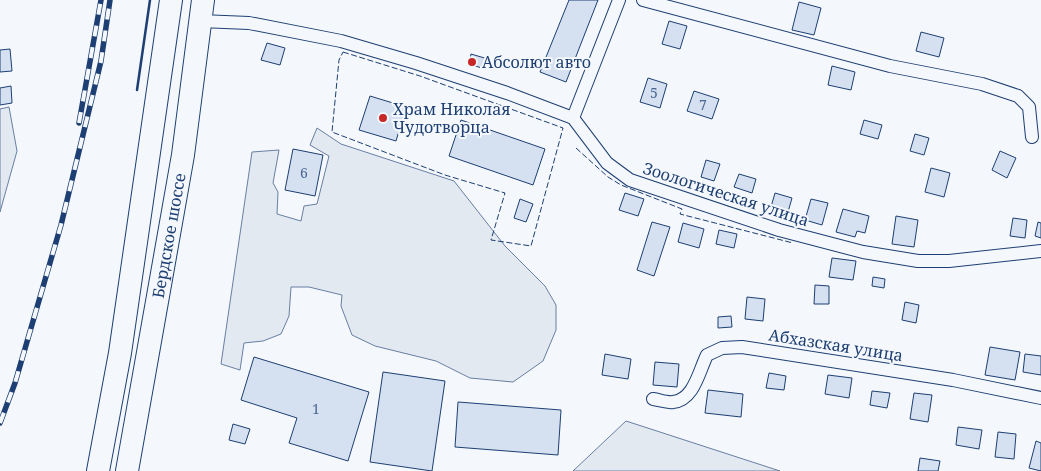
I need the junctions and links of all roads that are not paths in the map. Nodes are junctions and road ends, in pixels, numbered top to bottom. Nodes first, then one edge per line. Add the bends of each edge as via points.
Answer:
1 (171, 0) edge
2 (619, 0) edge
3 (643, 0) edge
4 (201, 11) edge
5 (573, 118) junction
6 (1032, 137) dead end
7 (1041, 250) edge
8 (120, 353) junction
9 (149, 355) junction
10 (1041, 398) edge
11 (653, 399) dead end
12 (98, 471) edge
13 (127, 471) edge

1 - 8 highway, Бердское шоссе
2 - 5 street
3 - 6 street via 890,66 982,84 1018,96 1029,107
4 - 5 street via 341,41 507,92
4 - 9 highway, Бердское шоссе via 183,155
5 - 7 street, Зоологическая улица via 607,163 630,180 779,230 863,252 918,261 949,262
8 - 9 highway
8 - 12 highway, Бердское шоссе
9 - 13 highway, Бердское шоссе
10 - 11 street, Абхазская улица via 953,380 742,347 722,348 707,355 692,391 681,400

